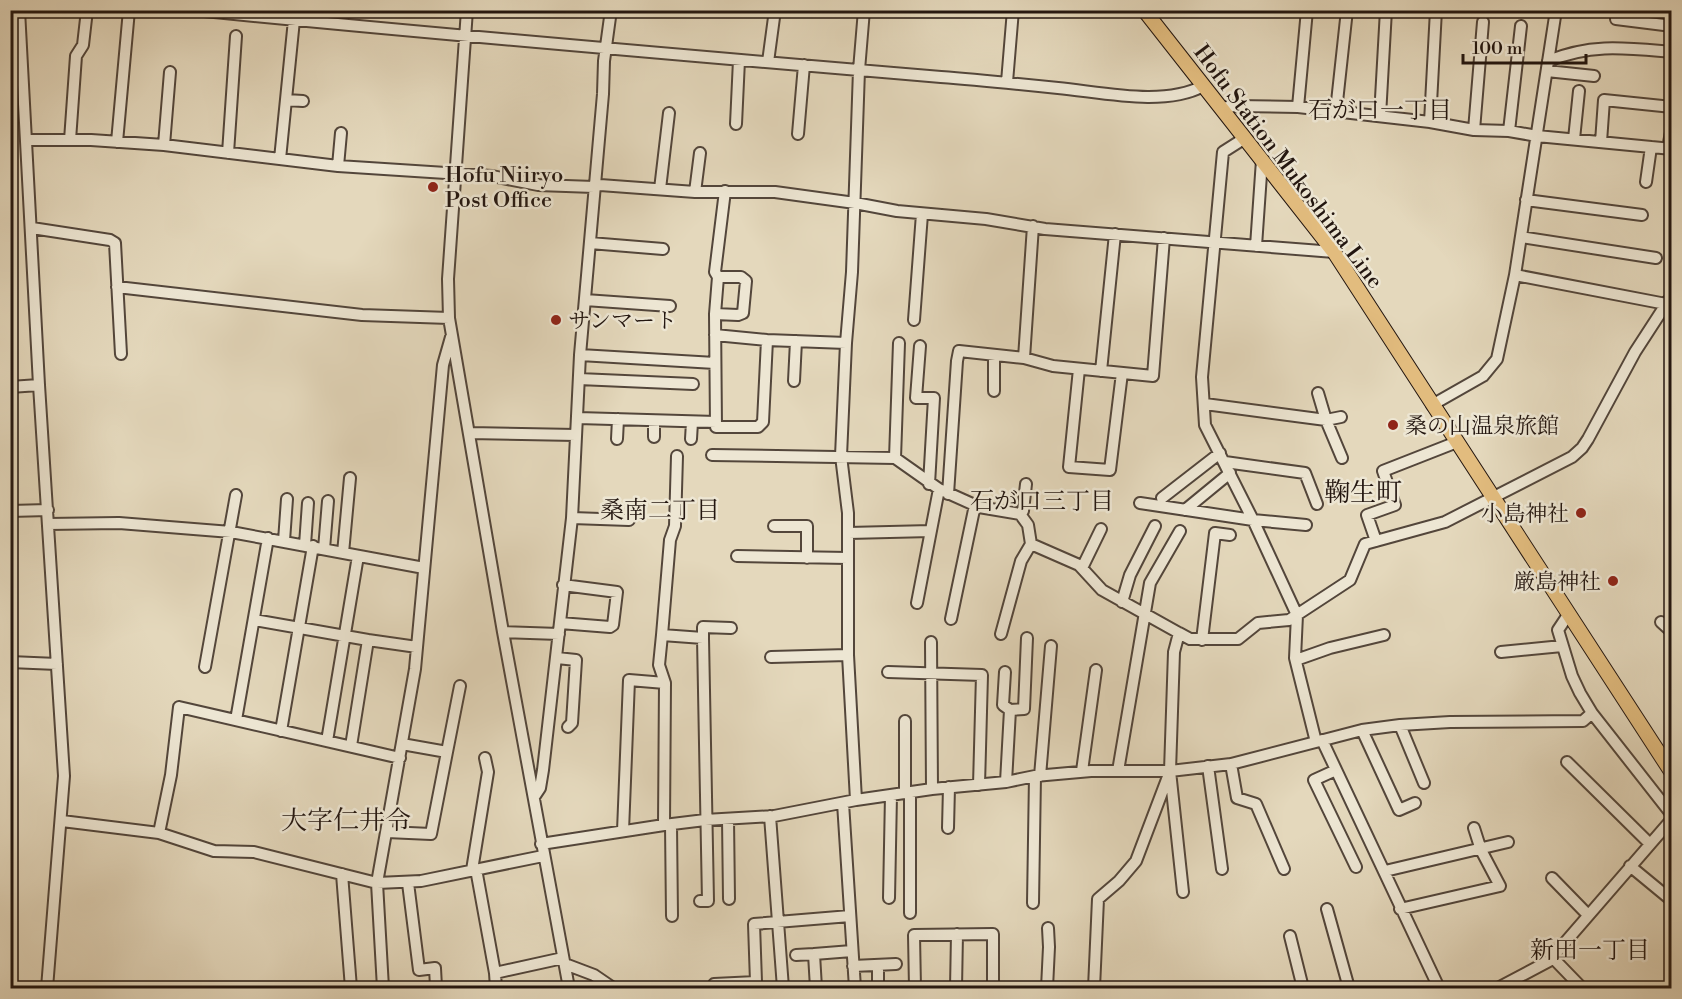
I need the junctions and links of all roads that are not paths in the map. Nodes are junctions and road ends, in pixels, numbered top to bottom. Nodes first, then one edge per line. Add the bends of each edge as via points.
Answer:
1 (19, 10) edge
2 (87, 10) edge
3 (129, 10) edge
4 (319, 10) edge
5 (467, 10) edge
6 (611, 10) edge
7 (775, 10) edge
8 (864, 10) edge
9 (1012, 10) edge
10 (1144, 10) edge
11 (1308, 10) edge
12 (1347, 10) edge
13 (1386, 10) edge
14 (1436, 10) edge
15 (1556, 10) edge
16 (1616, 10) edge
17 (200, 11) edge
18 (253, 13) edge
19 (294, 20) junction
20 (318, 22) junction
21 (1483, 22) dead end
22 (1521, 26) dead end
23 (1671, 26) edge
24 (236, 36) dead end
25 (464, 37) junction
26 (606, 49) junction
27 (1671, 52) edge
28 (739, 60) junction
29 (768, 62) junction
30 (804, 65) junction
31 (1548, 66) junction
32 (859, 70) junction
33 (170, 72) dead end
34 (1594, 76) dead end
35 (1007, 82) junction
36 (1203, 86) junction
37 (1579, 91) dead end
38 (286, 100) junction
39 (303, 101) dead end
40 (1298, 107) junction
41 (1671, 107) edge
42 (1221, 108) junction
43 (1336, 111) junction
44 (669, 113) dead end
45 (1380, 116) junction
46 (1430, 122) junction
47 (736, 124) dead end
48 (1671, 127) edge
49 (1474, 130) junction
50 (1509, 131) junction
51 (341, 133) dead end
52 (798, 134) dead end
53 (1537, 136) junction
54 (1245, 138) junction
55 (1574, 139) junction
56 (27, 140) junction
57 (70, 140) junction
58 (117, 142) junction
59 (1601, 142) junction
60 (164, 145) junction
61 (1651, 147) junction
62 (1670, 149) edge
63 (228, 153) junction
64 (700, 153) dead end
65 (280, 159) junction
66 (1262, 160) junction
67 (338, 166) junction
68 (455, 174) junction
69 (1646, 182) dead end
70 (594, 187) junction
71 (660, 189) junction
72 (725, 191) junction
73 (695, 192) junction
74 (1526, 200) junction
75 (855, 203) junction
76 (922, 214) junction
77 (1642, 215) dead end
78 (1033, 226) junction
79 (32, 228) junction
80 (1115, 234) junction
81 (1521, 237) junction
82 (1164, 238) junction
83 (1214, 241) junction
84 (590, 243) junction
85 (1256, 246) junction
86 (663, 249) dead end
87 (1334, 252) junction
88 (1656, 258) dead end
89 (1515, 275) junction
90 (718, 276) junction
91 (117, 287) junction
92 (585, 300) junction
93 (1669, 300) edge
94 (670, 306) dead end
95 (715, 314) junction
96 (449, 318) junction
97 (914, 320) dead end
98 (452, 333) junction
99 (715, 335) junction
100 (767, 340) junction
101 (796, 341) junction
102 (846, 343) junction
103 (899, 343) dead end
104 (920, 346) dead end
105 (121, 354) dead end
106 (580, 355) junction
107 (994, 355) junction
108 (1024, 358) junction
109 (715, 363) junction
110 (1079, 369) junction
111 (1101, 371) junction
112 (1122, 373) junction
113 (579, 379) junction
114 (794, 381) dead end
115 (693, 384) dead end
116 (39, 385) junction
117 (10, 387) edge
118 (994, 391) dead end
119 (1318, 393) dead end
120 (1205, 404) junction
121 (1432, 405) junction
122 (1341, 417) dead end
123 (578, 418) junction
124 (618, 419) junction
125 (1326, 420) junction
126 (654, 421) junction
127 (692, 422) junction
128 (716, 422) junction
129 (469, 433) junction
130 (576, 435) junction
131 (654, 437) dead end
132 (617, 439) dead end
133 (691, 439) dead end
134 (1457, 442) junction
135 (712, 455) dead end
136 (677, 456) dead end
137 (841, 456) junction
138 (1223, 457) junction
139 (895, 458) junction
140 (1342, 458) dead end
141 (1230, 473) junction
142 (350, 478) dead end
143 (1026, 484) dead end
144 (939, 489) junction
145 (236, 495) dead end
146 (1162, 498) dead end
147 (1494, 498) junction
148 (287, 499) dead end
149 (328, 501) dead end
150 (308, 503) dead end
151 (1140, 503) dead end
152 (1317, 504) dead end
153 (975, 505) junction
154 (48, 510) junction
155 (1185, 510) junction
156 (10, 511) edge
157 (1020, 514) junction
158 (572, 518) junction
159 (629, 520) dead end
160 (1253, 520) junction
161 (48, 524) junction
162 (1306, 525) dead end
163 (774, 526) dead end
164 (1155, 526) dead end
165 (1101, 529) dead end
166 (931, 531) junction
167 (1180, 531) dead end
168 (231, 532) junction
169 (848, 532) junction
170 (1230, 535) dead end
171 (268, 538) junction
172 (284, 541) junction
173 (1376, 541) junction
174 (1031, 544) junction
175 (314, 547) junction
176 (343, 553) junction
177 (358, 556) junction
178 (737, 556) dead end
179 (807, 558) junction
180 (848, 558) junction
181 (424, 568) junction
182 (1082, 568) junction
183 (563, 585) junction
184 (1122, 602) junction
185 (916, 603) dead end
186 (1143, 614) junction
187 (1297, 615) junction
188 (1568, 615) junction
189 (951, 619) dead end
190 (254, 620) junction
191 (1661, 622) dead end
192 (300, 628) junction
193 (560, 628) junction
194 (731, 628) dead end
195 (1671, 632) edge
196 (503, 633) junction
197 (1179, 633) junction
198 (1001, 634) dead end
199 (662, 635) junction
200 (344, 636) junction
201 (1384, 636) dead end
202 (703, 638) junction
203 (1027, 638) dead end
204 (368, 640) junction
205 (1202, 640) junction
206 (931, 642) dead end
207 (417, 646) junction
208 (1051, 646) dead end
209 (1562, 646) junction
210 (1501, 652) dead end
211 (848, 655) junction
212 (771, 657) dead end
213 (557, 658) junction
214 (1296, 660) junction
215 (10, 662) edge
216 (57, 664) junction
217 (205, 667) dead end
218 (1096, 670) dead end
219 (888, 672) dead end
220 (1005, 672) dead end
221 (931, 674) junction
222 (666, 683) junction
223 (460, 686) dead end
224 (1010, 710) junction
225 (1592, 713) junction
226 (236, 720) junction
227 (905, 721) dead end
228 (1400, 725) junction
229 (568, 727) dead end
230 (1362, 730) junction
231 (281, 731) junction
232 (327, 741) junction
233 (1319, 741) junction
234 (402, 744) junction
235 (351, 746) junction
236 (447, 752) junction
237 (400, 758) junction
238 (485, 758) dead end
239 (1566, 762) dead end
240 (1231, 764) junction
241 (1208, 766) junction
242 (1336, 770) junction
243 (1082, 771) junction
244 (1118, 771) junction
245 (1170, 771) junction
246 (1671, 773) edge
247 (1037, 776) junction
248 (1006, 782) junction
249 (1424, 783) dead end
250 (979, 784) junction
251 (949, 787) junction
252 (932, 789) junction
253 (908, 792) junction
254 (891, 795) junction
255 (534, 797) junction
256 (856, 800) junction
257 (843, 803) junction
258 (1415, 803) dead end
259 (770, 816) junction
260 (1671, 817) edge
261 (728, 819) junction
262 (705, 820) junction
263 (62, 821) junction
264 (668, 825) junction
265 (948, 828) dead end
266 (1474, 828) dead end
267 (623, 831) junction
268 (387, 832) junction
269 (159, 833) junction
270 (1508, 842) dead end
271 (1649, 843) junction
272 (542, 850) junction
273 (1481, 850) junction
274 (1630, 866) junction
275 (1356, 867) dead end
276 (474, 869) junction
277 (1222, 869) dead end
278 (1284, 869) dead end
279 (1385, 871) junction
280 (342, 874) junction
281 (1552, 878) dead end
282 (376, 882) junction
283 (408, 883) junction
284 (1183, 892) dead end
285 (889, 898) dead end
286 (729, 899) dead end
287 (1670, 899) edge
288 (700, 902) dead end
289 (1033, 903) dead end
290 (1327, 909) dead end
291 (1400, 909) junction
292 (910, 913) dead end
293 (672, 915) dead end
294 (1588, 915) junction
295 (850, 916) junction
296 (779, 921) junction
297 (1048, 928) dead end
298 (957, 934) junction
299 (1290, 936) dead end
300 (852, 951) junction
301 (814, 954) junction
302 (796, 955) dead end
303 (1552, 957) junction
304 (564, 961) junction
305 (896, 964) dead end
306 (878, 965) junction
307 (853, 966) junction
308 (495, 973) junction
309 (712, 985) edge
310 (756, 985) edge
311 (47, 988) edge
312 (351, 988) edge
313 (383, 988) edge
314 (426, 988) edge
315 (496, 988) edge
316 (569, 988) edge
317 (614, 988) edge
318 (783, 988) edge
319 (816, 988) edge
320 (855, 988) edge
321 (878, 988) edge
322 (915, 988) edge
323 (956, 988) edge
324 (993, 988) edge
325 (1047, 988) edge
326 (1094, 988) edge
327 (1303, 988) edge
328 (1349, 988) edge
329 (1439, 988) edge
330 (1498, 988) edge
331 (1582, 988) edge

1 - 56 street
2 - 57 street via 83,45 76,56
3 - 58 street
4 - 20 street
5 - 25 street
6 - 26 street
7 - 29 street
8 - 32 street
9 - 35 street
10 - 36 main road, Hofu Station Mukoshima Line
11 - 40 street
12 - 43 street
13 - 45 street
14 - 46 street
15 - 31 street
16 - 23 street via 1616,19
17 - 18 street
18 - 19 street
19 - 20 street
19 - 38 street
20 - 25 street
21 - 49 street
22 - 50 street
24 - 63 street
25 - 26 street
25 - 68 street
26 - 28 street
26 - 70 street
27 - 31 street via 1609,47 1579,51
28 - 29 street
28 - 47 street
29 - 30 street
30 - 32 street
30 - 52 street
31 - 34 street
31 - 53 street
32 - 35 street
32 - 75 street
33 - 60 street
35 - 36 street via 1148,97 1178,95
36 - 42 main road, Hofu Station Mukoshima Line
37 - 55 street
38 - 39 street
38 - 65 street
40 - 42 street
40 - 43 street
41 - 59 street via 1604,100
42 - 54 main road, Hofu Station Mukoshima Line
43 - 45 street
44 - 71 street
45 - 46 street
46 - 49 street
48 - 62 street
49 - 50 street
50 - 53 street
51 - 67 street
53 - 55 street
53 - 74 street
54 - 66 main road, Hofu Station Mukoshima Line
54 - 83 street via 1223,152
55 - 59 street
56 - 57 street
56 - 79 street
57 - 58 street
58 - 60 street
59 - 61 street
60 - 63 street
61 - 62 street
61 - 69 street
63 - 65 street
64 - 73 street
65 - 67 street
66 - 85 street
66 - 87 main road, Hofu Station Mukoshima Line
67 - 68 street
68 - 70 street via 538,185
68 - 96 street
70 - 71 street
70 - 84 street
71 - 73 street
72 - 73 street
72 - 75 street via 775,192
72 - 90 street via 716,250
74 - 77 street
74 - 81 street
75 - 76 street
75 - 102 street
76 - 78 street
76 - 97 street
78 - 80 street
78 - 108 street
79 - 91 street via 115,243
79 - 116 street
80 - 82 street
80 - 111 street
81 - 88 street
81 - 89 street
82 - 83 street
82 - 112 street via 1153,376
83 - 85 street
83 - 120 street via 1202,377
84 - 86 street
84 - 92 street
85 - 87 street
87 - 121 main road, Hofu Station Mukoshima Line
89 - 93 street
89 - 121 street via 1497,359 1484,376
90 - 95 street
90 - 95 street via 741,277 746,281 743,313
91 - 96 street via 362,315
91 - 105 street
92 - 94 street
92 - 106 street
93 - 147 street via 1582,448
95 - 99 street
96 - 98 street
98 - 129 street
98 - 181 street via 443,365
99 - 100 street
99 - 109 street
100 - 101 street
100 - 128 street via 763,422 758,427 716,428
101 - 102 street
101 - 114 street
102 - 137 street
103 - 139 street
104 - 144 street via 916,398 934,398
106 - 109 street
106 - 113 street
107 - 108 street
107 - 118 street
107 - 144 street via 959,351
108 - 110 street
109 - 128 street
110 - 111 street
110 - 112 street via 1069,467 1110,470
111 - 112 street
113 - 115 street
113 - 123 street
116 - 117 street
116 - 154 street
119 - 125 street
120 - 125 street
120 - 138 street via 1205,425
121 - 134 main road, Hofu Station Mukoshima Line
122 - 125 street
123 - 124 street
123 - 130 street
124 - 126 street
124 - 132 street
125 - 140 street
126 - 127 street
126 - 131 street
127 - 128 street
127 - 133 street
129 - 130 street
129 - 196 street
130 - 158 street
134 - 147 main road, Hofu Station Mukoshima Line
134 - 173 street via 1383,471 1395,505 1367,515
135 - 137 street
136 - 199 street via 675,526 670,540
137 - 139 street
137 - 169 street
138 - 141 street
138 - 146 street
138 - 152 street via 1305,473
139 - 144 street
141 - 155 street
141 - 160 street
142 - 176 street
143 - 157 street
144 - 153 street
144 - 166 street
145 - 168 street
147 - 173 street via 1445,522
147 - 188 main road, Hofu Station Mukoshima Line
148 - 172 street
149 - 175 street
150 - 175 street
151 - 155 street
153 - 157 street
153 - 189 street
154 - 156 street
154 - 161 street
155 - 160 street
157 - 174 street via 1028,525
158 - 159 street
158 - 183 street
160 - 162 street
160 - 187 street
161 - 168 street via 119,523
161 - 216 street
163 - 179 street via 807,526
164 - 184 street via 1130,575
165 - 182 street
166 - 169 street
166 - 185 street
167 - 186 street via 1150,583
168 - 171 street
168 - 217 street
169 - 180 street
170 - 205 street via 1215,533
171 - 172 street
171 - 190 street
172 - 175 street
173 - 187 street via 1365,544 1350,580
174 - 182 street
174 - 198 street via 1021,561
175 - 176 street
175 - 192 street
176 - 177 street
177 - 181 street
177 - 200 street
178 - 179 street
179 - 180 street
180 - 211 street
181 - 207 street
182 - 184 street via 1102,590
183 - 193 street
183 - 193 street via 616,592 616,603 614,625 610,627
184 - 186 street
186 - 197 street
186 - 244 street
187 - 205 street via 1288,620 1258,623 1238,639
187 - 214 street
188 - 209 street via 1558,630
188 - 246 main road, Hofu Station Mukoshima Line
190 - 192 street
190 - 226 street
191 - 195 street
192 - 200 street
192 - 231 street
193 - 196 street
193 - 213 street
194 - 202 street via 704,627
196 - 255 street
197 - 205 street
197 - 245 street via 1174,652
199 - 202 street
199 - 222 street via 659,665
200 - 204 street
200 - 232 street
201 - 214 street
202 - 262 street
203 - 224 street via 1024,709
204 - 207 street
204 - 235 street
206 - 221 street
207 - 234 street
208 - 247 street
209 - 210 street
209 - 225 street via 1572,676
211 - 212 street
211 - 256 street
213 - 229 street via 576,660 572,723
213 - 255 street via 543,770
214 - 233 street
215 - 216 street
216 - 263 street via 64,776
218 - 243 street
219 - 221 street
220 - 224 street via 1003,705
221 - 250 street via 982,675
221 - 252 street
222 - 264 street
222 - 267 street via 629,680
223 - 236 street
224 - 248 street
225 - 228 street via 1583,721
225 - 260 street
226 - 231 street
226 - 269 street via 179,707
227 - 253 street
228 - 230 street
228 - 249 street
230 - 233 street
230 - 258 street via 1399,810
231 - 232 street
232 - 235 street
233 - 240 street
233 - 242 street
234 - 236 street
234 - 237 street
235 - 237 street
236 - 268 street via 431,834
237 - 268 street
238 - 276 street via 488,772
239 - 271 street
240 - 241 street
240 - 278 street via 1237,798 1256,804
241 - 245 street
241 - 277 street
242 - 275 street via 1314,780
242 - 279 street
243 - 244 street
243 - 247 street
244 - 245 street
245 - 284 street
245 - 326 street via 1136,861 1098,899
247 - 248 street
247 - 289 street
248 - 250 street
250 - 251 street
251 - 252 street
251 - 265 street
252 - 253 street
253 - 254 street
253 - 292 street
254 - 256 street
254 - 285 street
255 - 272 street
256 - 257 street
257 - 259 street
257 - 295 street
259 - 261 street
259 - 296 street
260 - 271 street
261 - 262 street
261 - 286 street
262 - 264 street
262 - 288 street via 708,901
263 - 269 street
263 - 311 street
264 - 267 street
264 - 293 street
266 - 273 street
267 - 272 street
268 - 282 street
269 - 280 street via 214,851 254,852
270 - 273 street
271 - 274 street
272 - 276 street
272 - 304 street
273 - 279 street
273 - 291 street via 1500,886
274 - 287 street
274 - 294 street
276 - 283 street
276 - 308 street
279 - 291 street
280 - 282 street
280 - 312 street
281 - 294 street
282 - 283 street
282 - 313 street
283 - 314 street via 419,970 435,968 436,987
290 - 328 street
291 - 329 street
294 - 303 street
295 - 296 street
295 - 300 street
296 - 310 street via 754,924
296 - 318 street
297 - 325 street
298 - 322 street via 914,935
298 - 323 street
298 - 324 street via 993,934
299 - 327 street
300 - 301 street
300 - 307 street
301 - 302 street
301 - 319 street
303 - 330 street
303 - 331 street
304 - 308 street
304 - 316 street
304 - 317 street
305 - 306 street
306 - 307 street
306 - 321 street
307 - 320 street
308 - 315 street
309 - 310 street

